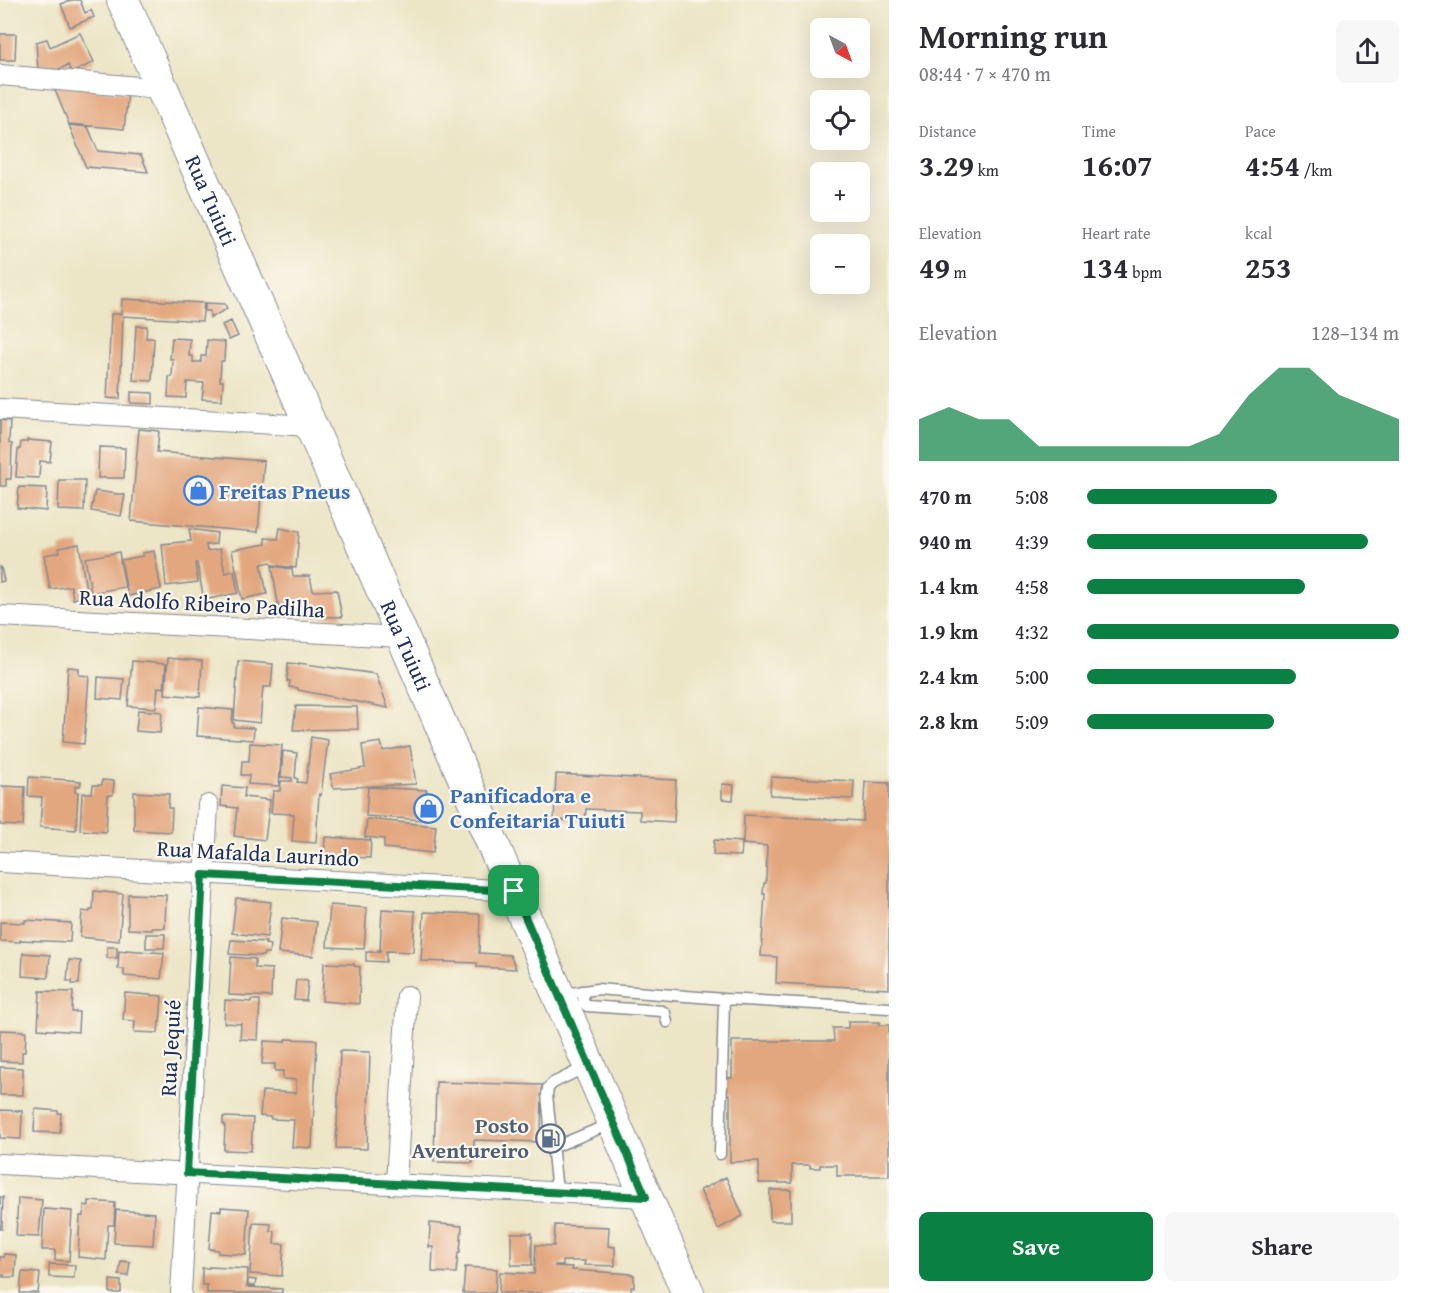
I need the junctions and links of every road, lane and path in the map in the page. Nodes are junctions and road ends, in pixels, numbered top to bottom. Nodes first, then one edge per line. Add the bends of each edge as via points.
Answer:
1 (123, 0) edge
2 (0, 75) edge
3 (162, 89) junction
4 (0, 409) edge
5 (311, 426) junction
6 (0, 616) edge
7 (402, 637) junction
8 (208, 805) dead end
9 (0, 862) edge
10 (203, 875) junction
11 (514, 891) junction
12 (570, 993) junction
13 (407, 996) dead end
14 (724, 999) junction
15 (889, 1008) edge
16 (667, 1022) dead end
17 (589, 1065) junction
18 (614, 1123) junction
19 (552, 1148) junction
20 (720, 1154) dead end
21 (0, 1164) edge
22 (187, 1173) junction
23 (396, 1184) junction
24 (557, 1192) junction
25 (646, 1197) junction
26 (180, 1293) edge
27 (688, 1293) edge

1 - 3 main road, Rua Tuiuti
2 - 3 street
3 - 5 main road, Rua Tuiuti
4 - 5 street
5 - 7 main road, Rua Tuiuti
6 - 7 street, Rua Adolfo Ribeiro Padilha
7 - 11 main road, Rua Tuiuti
8 - 10 street, Rua Jequié
9 - 10 street, Rua Mafalda Laurindo
10 - 11 street, Rua Mafalda Laurindo
10 - 22 street, Rua Jequié
11 - 12 main road, Rua Tuiuti
12 - 14 lane via 597,989
12 - 16 lane via 587,1006 662,1011
12 - 17 main road, Rua Tuiuti
13 - 23 street
14 - 15 lane
14 - 20 lane
17 - 18 main road, Rua Tuiuti
17 - 19 lane via 548,1088
18 - 19 lane
18 - 25 main road, Rua Tuiuti
19 - 24 lane
21 - 22 street
22 - 23 street
22 - 26 street, Rua Jequié
23 - 24 street
24 - 25 street
25 - 27 main road, Rua Tuiuti

